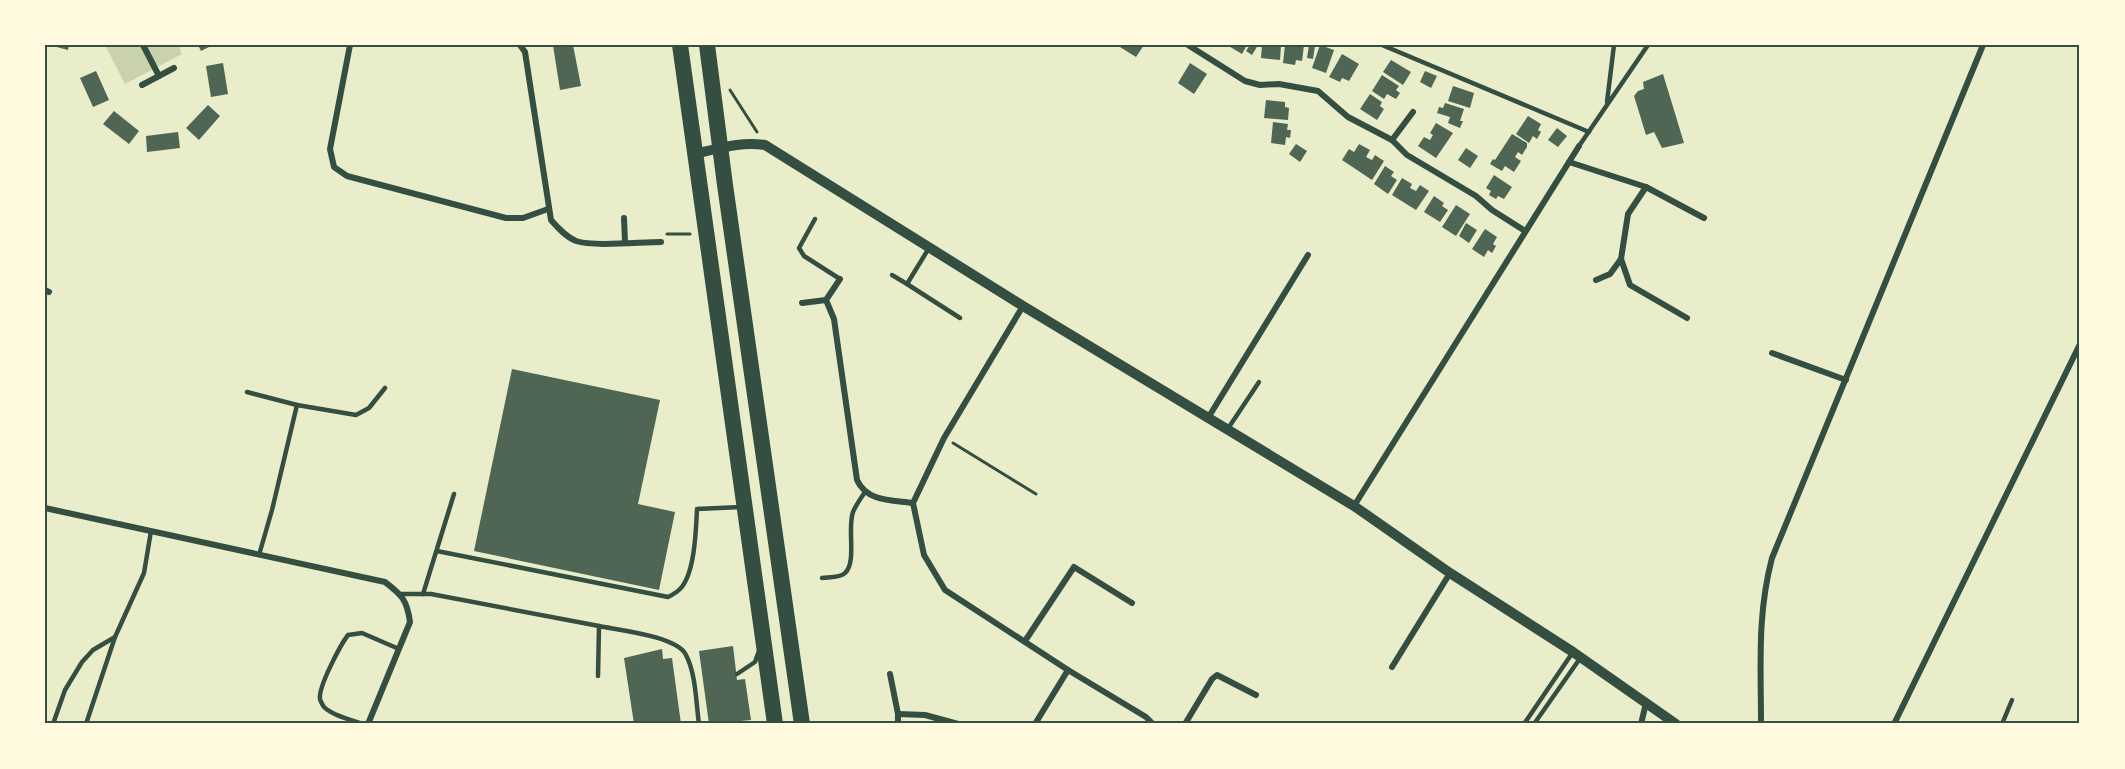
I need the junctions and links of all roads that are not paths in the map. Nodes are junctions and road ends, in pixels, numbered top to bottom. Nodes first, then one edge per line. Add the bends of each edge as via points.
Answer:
1 (143, 45) edge
2 (350, 45) edge
3 (520, 45) edge
4 (680, 45) edge
5 (707, 45) edge
6 (1188, 45) edge
7 (1382, 45) edge
8 (1400, 45) edge
9 (1614, 45) edge
10 (1648, 45) edge
11 (1983, 45) edge
12 (1396, 51) junction
13 (174, 68) dead end
14 (159, 76) junction
15 (142, 85) dead end
16 (1607, 104) junction
17 (1413, 112) dead end
18 (1589, 132) junction
19 (1392, 140) junction
20 (1579, 146) joint
21 (720, 148) junction
22 (694, 154) junction
23 (1569, 162) junction
24 (1646, 187) junction
25 (548, 209) junction
26 (624, 218) dead end
27 (815, 219) dead end
28 (1704, 219) dead end
29 (1526, 231) junction
30 (625, 242) junction
31 (661, 242) dead end
32 (929, 248) junction
33 (1308, 255) dead end
34 (1621, 259) junction
35 (892, 275) dead end
36 (840, 279) joint
37 (1596, 280) dead end
38 (907, 284) junction
39 (826, 300) junction
40 (802, 303) dead end
41 (1023, 306) junction
42 (960, 318) dead end
43 (1687, 318) dead end
44 (2080, 344) edge
45 (1772, 353) dead end
46 (1846, 380) junction
47 (1259, 382) dead end
48 (385, 388) dead end
49 (247, 392) dead end
50 (297, 405) junction
51 (1208, 418) junction
52 (1227, 430) junction
53 (865, 492) junction
54 (454, 494) dead end
55 (913, 503) junction
56 (1354, 506) junction
57 (744, 507) junction
58 (45, 508) edge
59 (151, 531) junction
60 (437, 551) junction
61 (259, 555) junction
62 (1450, 573) junction
63 (822, 578) dead end
64 (402, 594) junction
65 (423, 594) junction
66 (1132, 603) dead end
67 (598, 626) junction
68 (116, 637) junction
69 (763, 640) junction
70 (1025, 641) junction
71 (399, 649) junction
72 (1577, 654) junction
73 (1392, 667) dead end
74 (1068, 670) junction
75 (736, 674) dead end
76 (890, 674) dead end
77 (598, 676) dead end
78 (1256, 695) dead end
79 (2012, 700) dead end
80 (1646, 703) junction
81 (898, 714) junction
82 (53, 724) edge
83 (86, 724) edge
84 (365, 724) edge
85 (699, 724) edge
86 (774, 724) edge
87 (802, 724) edge
88 (898, 724) edge
89 (958, 724) edge
90 (1035, 724) edge
91 (1153, 724) edge
92 (1185, 724) edge
93 (1524, 724) edge
94 (1534, 724) edge
95 (1641, 724) edge
96 (1676, 724) edge
97 (1761, 724) edge
98 (1894, 724) edge
99 (2002, 724) edge

1 - 14 street
2 - 25 street via 330,149 334,166 347,176 506,218 523,218
3 - 25 street via 525,52
4 - 22 highway
5 - 21 highway
6 - 19 street via 1245,81 1318,91 1348,117
7 - 12 lane
8 - 12 lane
9 - 16 lane
10 - 16 lane
11 - 46 street
12 - 18 lane
13 - 14 street
14 - 15 street
16 - 18 lane
17 - 19 street
18 - 20 lane
19 - 29 street via 1407,155
20 - 23 street
21 - 22 street
21 - 32 street via 749,143 765,145
21 - 87 highway
22 - 57 highway
23 - 24 street
23 - 29 street
24 - 28 street
24 - 34 street via 1628,214
25 - 30 street via 551,220 575,241
26 - 30 street
27 - 36 lane via 799,248 804,256
29 - 56 street
30 - 31 street
32 - 38 lane
32 - 41 street
33 - 51 street
34 - 37 street via 1610,274
34 - 43 street via 1630,285
35 - 38 lane
36 - 39 street
38 - 42 lane
39 - 40 street
39 - 53 street via 834,319 857,480
41 - 51 street
41 - 55 street via 944,438
44 - 98 street
45 - 46 street
46 - 97 street via 1772,558 1765,586 1761,618
47 - 52 lane
48 - 50 lane via 369,408 356,415
49 - 50 lane
50 - 61 lane
51 - 52 street
52 - 56 street
53 - 55 street
53 - 63 lane via 853,512 847,571
54 - 60 lane
55 - 70 street via 924,555 945,590
56 - 62 street
57 - 60 lane via 697,509 688,574 682,588 668,597
57 - 69 highway
58 - 59 street
59 - 61 street
59 - 68 lane via 144,573
60 - 65 lane
61 - 64 street via 385,582
62 - 72 street
62 - 73 street
64 - 65 lane
64 - 71 street via 410,622
65 - 67 lane
66 - 70 street via 1074,567
67 - 77 lane
67 - 85 lane via 671,642 686,653
68 - 82 lane via 93,650 82,662 64,690
68 - 83 lane
69 - 75 lane via 755,662
69 - 86 highway
70 - 74 street
71 - 84 street
71 - 84 lane via 362,633 348,635 321,689 320,699 330,711
72 - 80 street
72 - 93 lane
72 - 94 lane
74 - 90 street
74 - 91 street
76 - 81 street
78 - 92 street via 1217,675
79 - 99 lane
80 - 95 street
80 - 96 street
81 - 88 street
81 - 89 street via 925,715

